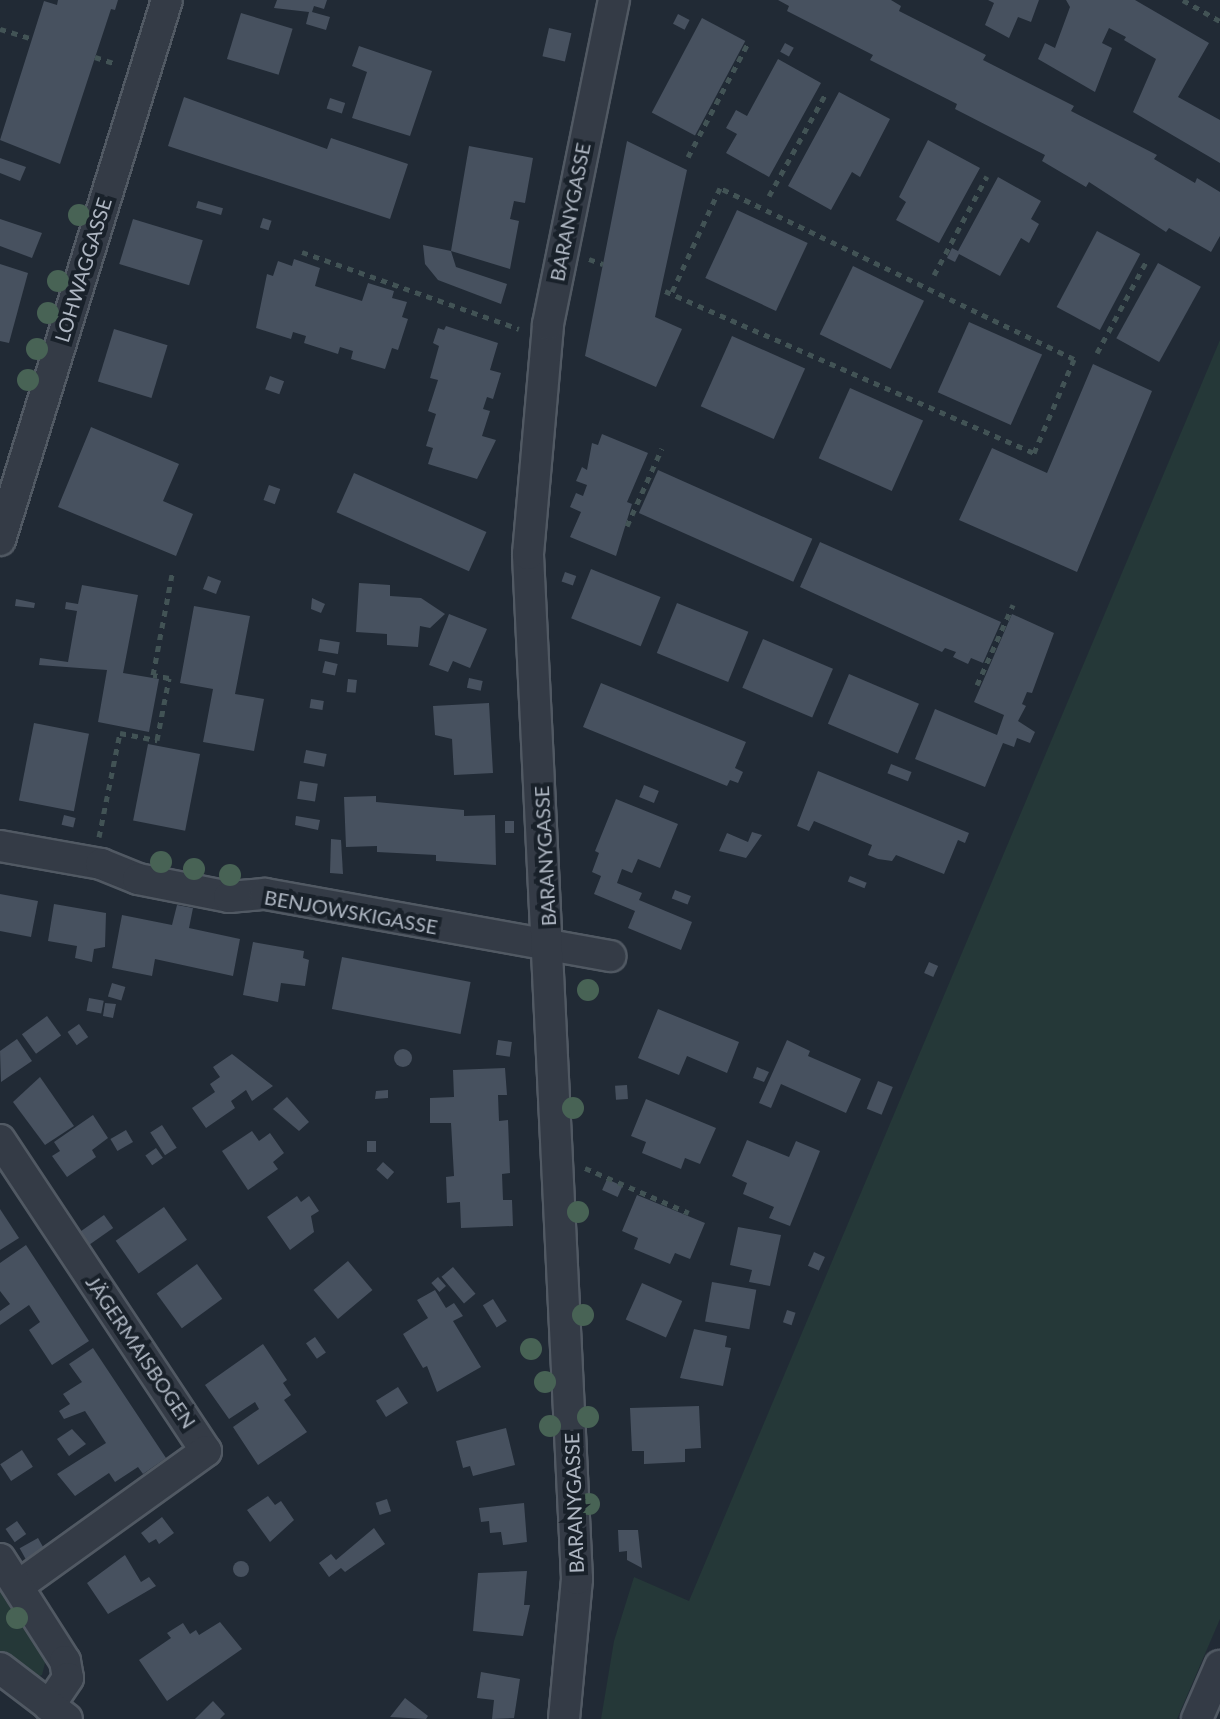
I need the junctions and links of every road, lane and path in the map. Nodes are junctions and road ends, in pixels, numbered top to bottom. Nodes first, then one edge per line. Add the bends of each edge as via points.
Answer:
1 (167, 0) edge
2 (614, 0) edge
3 (1183, 0) edge
4 (1220, 21) edge
5 (0, 29) edge
6 (32, 39) dead end
7 (747, 45) dead end
8 (825, 95) dead end
9 (688, 157) dead end
10 (987, 176) dead end
11 (769, 196) dead end
12 (302, 252) dead end
13 (1146, 262) dead end
14 (934, 275) dead end
15 (668, 292) joint
16 (527, 331) dead end
17 (1097, 353) dead end
18 (662, 448) dead end
19 (627, 526) dead end
20 (0, 540) edge
21 (172, 574) dead end
22 (1013, 605) dead end
23 (977, 685) dead end
24 (0, 846) edge
25 (94, 863) junction
26 (549, 946) junction
27 (610, 956) dead end
28 (0, 1140) edge
29 (559, 1169) junction
30 (689, 1213) dead end
31 (0, 1559) edge
32 (18, 1586) junction
33 (1220, 1666) edge
34 (0, 1668) edge
35 (58, 1712) edge
36 (564, 1719) edge
37 (1197, 1719) edge

1 - 20 street, LOHWAGGASSE
2 - 26 street, BARANYGASSE via 548,324 528,554
3 - 4 path
5 - 6 path
7 - 9 path
8 - 11 path
10 - 14 path
12 - 16 path
13 - 17 path
15 - 15 path via 1034,453 1074,359 720,188
18 - 19 path
21 - 25 path via 153,675 169,678 157,740 120,733
22 - 23 path
24 - 25 street, BENJOWSKIGASSE
25 - 26 street, BENJOWSKIGASSE via 138,879 229,897 265,894
26 - 27 street, BENJOWSKIGASSE
26 - 29 street, BARANYGASSE
28 - 32 street, JÄGERMAISBOGEN via 206,1451
29 - 30 path via 596,1169
29 - 36 street, BARANYGASSE via 577,1579
31 - 32 street
32 - 35 street via 65,1661 68,1678
33 - 37 street
34 - 35 street

